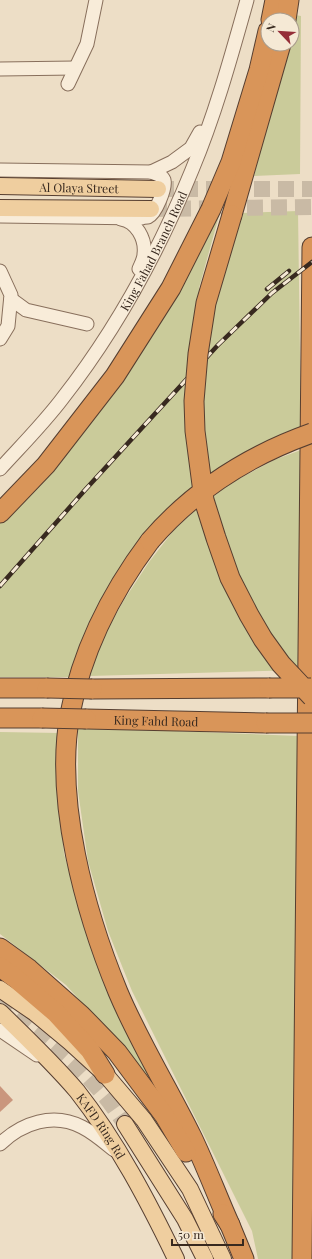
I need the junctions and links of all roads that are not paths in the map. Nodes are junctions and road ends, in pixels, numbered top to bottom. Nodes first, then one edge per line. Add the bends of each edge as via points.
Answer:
1 (96, 0) edge
2 (247, 0) edge
3 (275, 0) edge
4 (289, 0) edge
5 (273, 12) edge
6 (287, 12) edge
7 (263, 52) edge
8 (279, 52) edge
9 (0, 68) edge
10 (75, 68) junction
11 (68, 84) dead end
12 (217, 102) junction
13 (0, 170) edge
14 (151, 172) junction
15 (0, 186) edge
16 (158, 189) tunnel mouth
17 (0, 208) edge
18 (151, 208) tunnel mouth
19 (0, 216) edge
20 (108, 217) junction
21 (312, 247) edge
22 (0, 271) edge
23 (130, 297) junction
24 (11, 299) junction
25 (87, 324) dead end
26 (0, 339) edge
27 (312, 433) edge
28 (0, 469) edge
29 (0, 513) edge
30 (0, 688) edge
31 (312, 688) edge
32 (312, 697) edge
33 (0, 718) edge
34 (312, 723) edge
35 (0, 948) edge
36 (0, 967) edge
37 (0, 989) edge
38 (0, 1012) edge
39 (1, 1032) edge
40 (105, 1074) junction
41 (76, 1091) junction
42 (125, 1124) tunnel mouth
43 (0, 1144) edge
44 (121, 1155) junction
45 (230, 1226) junction
46 (176, 1259) edge
47 (205, 1259) edge
48 (222, 1259) edge
49 (244, 1259) edge
50 (302, 1259) edge

1 - 10 street via 87,44
2 - 12 street, King Fahad Branch Road
3 - 5 highway
4 - 6 highway
7 - 29 highway via 230,162 211,209 171,288 115,376 46,465
8 - 32 highway, bridge via 206,303 194,400 195,431 204,500 230,578 263,639 281,664
9 - 10 street
10 - 11 street
12 - 14 street via 191,148 172,162
12 - 23 street, King Fahad Branch Road via 193,170
13 - 14 street
14 - 20 street via 164,179 162,195 153,212 142,218
15 - 16 main road, Al Olaya Street
17 - 18 main road, Al Olaya Street
19 - 20 street
20 - 23 street via 126,220 141,233 144,243 144,254
21 - 50 highway
22 - 24 street
23 - 28 street, King Fahad Branch Road via 88,364 36,431
24 - 25 street via 26,310
24 - 26 street via 8,326
27 - 45 highway, bridge via 238,467 198,495 150,541 106,608 86,656 69,719 66,768 69,813 79,869 93,922 118,992 192,1138
30 - 31 highway, bridge
33 - 34 highway, King Fahd Road, bridge
35 - 45 highway via 29,969 117,1052 164,1115
36 - 40 highway via 56,1013 90,1050
37 - 40 main road via 35,1013
38 - 41 main road, KAFD Ring Rd
39 - 41 street via 28,1048
40 - 48 main road via 144,1120 190,1189
41 - 44 main road, KAFD Ring Rd
42 - 47 main road via 185,1219
43 - 44 street via 32,1123 58,1120 82,1127
44 - 46 main road, KAFD Ring Rd via 154,1213
45 - 49 highway

